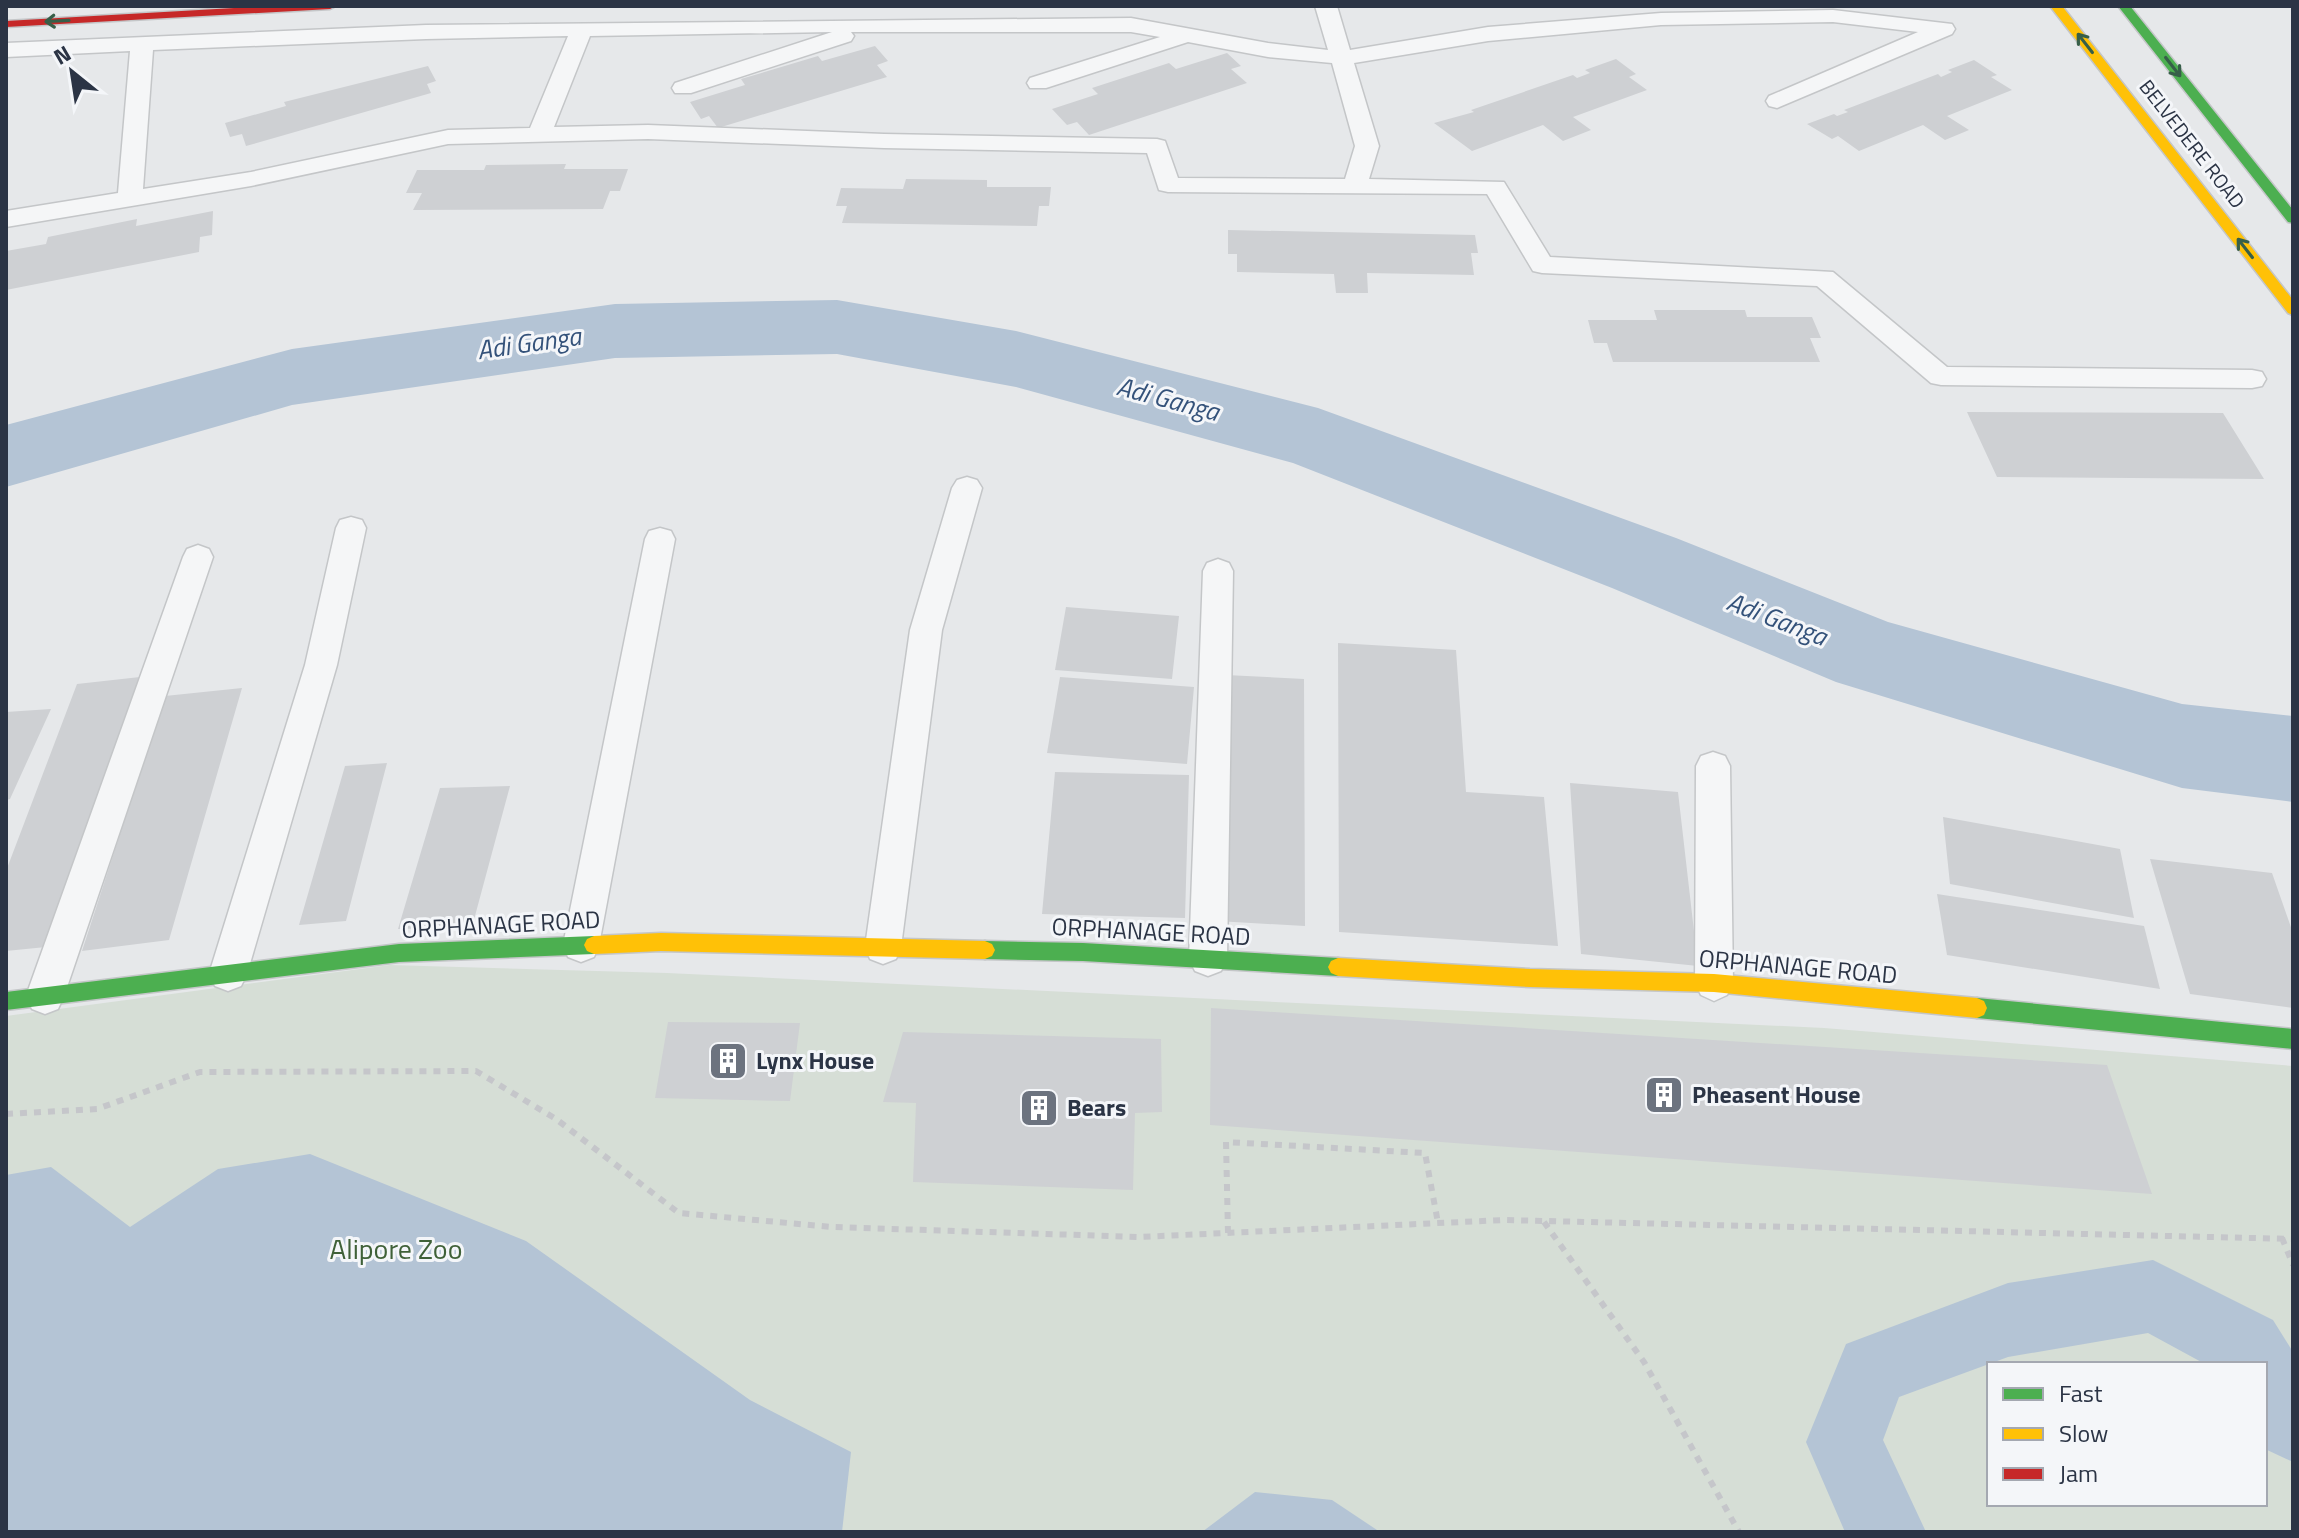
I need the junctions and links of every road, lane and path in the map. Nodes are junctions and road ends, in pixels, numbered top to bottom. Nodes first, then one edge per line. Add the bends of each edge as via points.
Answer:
1 (330, 6) edge
2 (1326, 6) edge
3 (2056, 6) edge
4 (2124, 6) edge
5 (6, 24) edge
6 (874, 26) junction
7 (581, 30) junction
8 (1187, 35) junction
9 (142, 44) junction
10 (6, 50) edge
11 (1343, 58) junction
12 (1038, 83) dead end
13 (683, 88) dead end
14 (1777, 101) dead end
15 (539, 135) junction
16 (1355, 186) junction
17 (130, 199) junction
18 (6, 219) edge
19 (2293, 219) edge
20 (2293, 310) edge
21 (2252, 379) dead end
22 (967, 488) dead end
23 (351, 528) dead end
24 (660, 539) dead end
25 (198, 557) dead end
26 (1218, 571) dead end
27 (1713, 766) dead end
28 (581, 945) junction
29 (883, 947) junction
30 (1208, 959) junction
31 (228, 974) junction
32 (1714, 983) junction
33 (45, 996) junction
34 (6, 1001) edge
35 (2293, 1039) edge
36 (6, 1114) edge
37 (1543, 1221) junction
38 (1438, 1223) junction
39 (1228, 1233) junction
40 (2282, 1238) junction
41 (2293, 1239) edge
42 (2293, 1265) edge
43 (1739, 1532) edge

1 -> 5 main road
2 - 11 lane
20 -> 3 main road, BELVEDERE ROAD
4 -> 19 main road, BELVEDERE ROAD
6 - 7 lane
6 - 8 lane via 1131,25
6 - 13 lane
7 - 9 lane
7 - 15 lane
8 - 11 lane
8 - 12 lane
9 - 10 lane
9 - 17 lane
11 - 14 lane via 1488,34 1661,19 1833,16 1944,29
11 - 16 lane via 1367,146
15 - 16 lane via 648,132 1157,146 1168,185
15 - 17 lane via 448,137
16 - 21 lane via 1495,187 1542,265 1824,278 1941,376
17 - 18 lane
22 - 29 lane via 926,630
23 - 31 lane via 321,665
24 - 28 lane
25 - 33 lane
26 - 30 lane
27 - 32 lane
28 - 29 main road, ORPHANAGE ROAD
28 - 31 main road, ORPHANAGE ROAD via 399,953
29 - 30 main road, ORPHANAGE ROAD
30 - 32 main road, ORPHANAGE ROAD
31 - 33 main road, ORPHANAGE ROAD
32 - 35 main road, ORPHANAGE ROAD
33 - 34 main road, ORPHANAGE ROAD
36 - 39 path via 97,1109 200,1072 476,1071 556,1119 679,1213 848,1227 1140,1237
37 - 38 path
37 - 40 path
37 - 43 path via 1644,1362
38 - 39 path
38 - 39 path via 1425,1153 1226,1142
40 - 41 path
40 - 42 path

